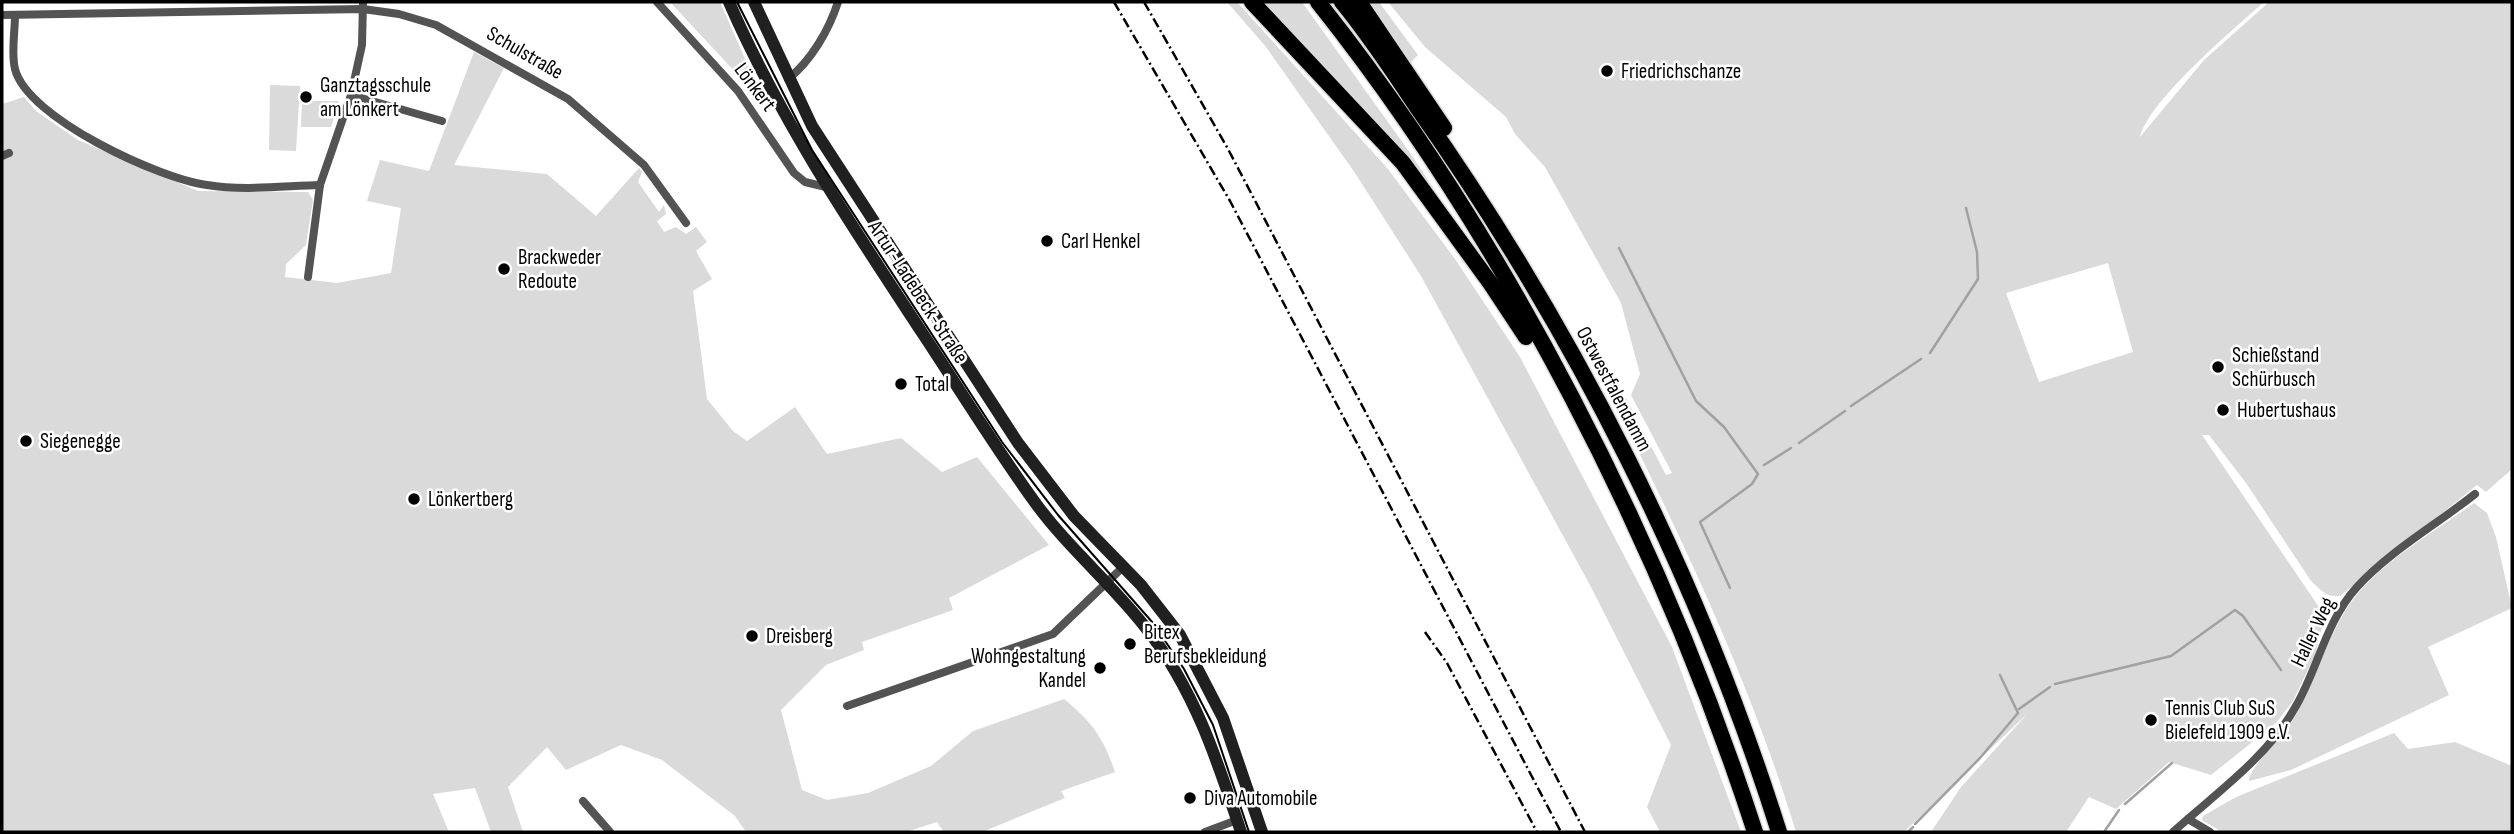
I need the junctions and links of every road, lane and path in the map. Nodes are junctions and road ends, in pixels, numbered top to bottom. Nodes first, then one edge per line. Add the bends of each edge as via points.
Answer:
1 (657, 2) edge
2 (729, 2) edge
3 (754, 2) edge
4 (838, 2) edge
5 (1252, 2) edge
6 (1318, 2) edge
7 (1342, 2) edge
8 (1359, 2) edge
9 (363, 6) edge
10 (2, 15) edge
11 (15, 15) junction
12 (788, 79) junction
13 (351, 95) junction
14 (442, 121) dead end
15 (320, 186) junction
16 (826, 187) junction
17 (1490, 213) junction
18 (686, 223) dead end
19 (308, 277) dead end
20 (2475, 494) dead end
21 (1123, 567) junction
22 (1105, 582) junction
23 (1672, 614) junction
24 (847, 706) dead end
25 (583, 801) dead end
26 (2188, 819) junction
27 (1239, 826) edge
28 (610, 832) edge
29 (1205, 832) edge
30 (1262, 832) edge
31 (1755, 832) edge
32 (1779, 832) edge
33 (2173, 832) edge
34 (2210, 832) edge

1 - 16 street, Lönkert via 731,82 798,178
2 - 16 street, Artur-Ladebeck-Straße via 763,77
3 - 12 street, Artur-Ladebeck-Straße
4 - 12 street via 825,33
5 - 23 highway via 1374,128 1491,284 1529,342
6 - 23 highway, Ostwestfalendamm via 1419,144 1528,320 1604,463
7 - 17 highway, Ostwestfalendamm
8 - 17 highway via 1466,162
9 - 11 street, Schulstraße
9 - 13 street via 362,45
9 - 18 street, Schulstraße via 436,25 568,99 644,165
10 - 11 street, Schulstraße
11 - 15 street via 15,68 21,82 52,114 93,141 207,185
12 - 21 street, Artur-Ladebeck-Straße via 856,196 1018,443 1073,516
13 - 14 street
13 - 15 street
15 - 19 street
16 - 22 street, Artur-Ladebeck-Straße via 1025,488 1056,530
17 - 32 highway, Ostwestfalendamm via 1588,382 1676,562
20 - 26 street, Haller Weg via 2357,587 2335,617 2284,727 2237,778
21 - 22 street
21 - 30 street, Artur-Ladebeck-Straße via 1158,605 1198,666 1238,755
22 - 24 street via 1053,634
22 - 27 street, Artur-Ladebeck-Straße via 1146,628 1180,679 1211,741
23 - 31 highway, Ostwestfalendamm
25 - 28 street
26 - 33 street, Haller Weg
26 - 34 street
27 - 29 street

